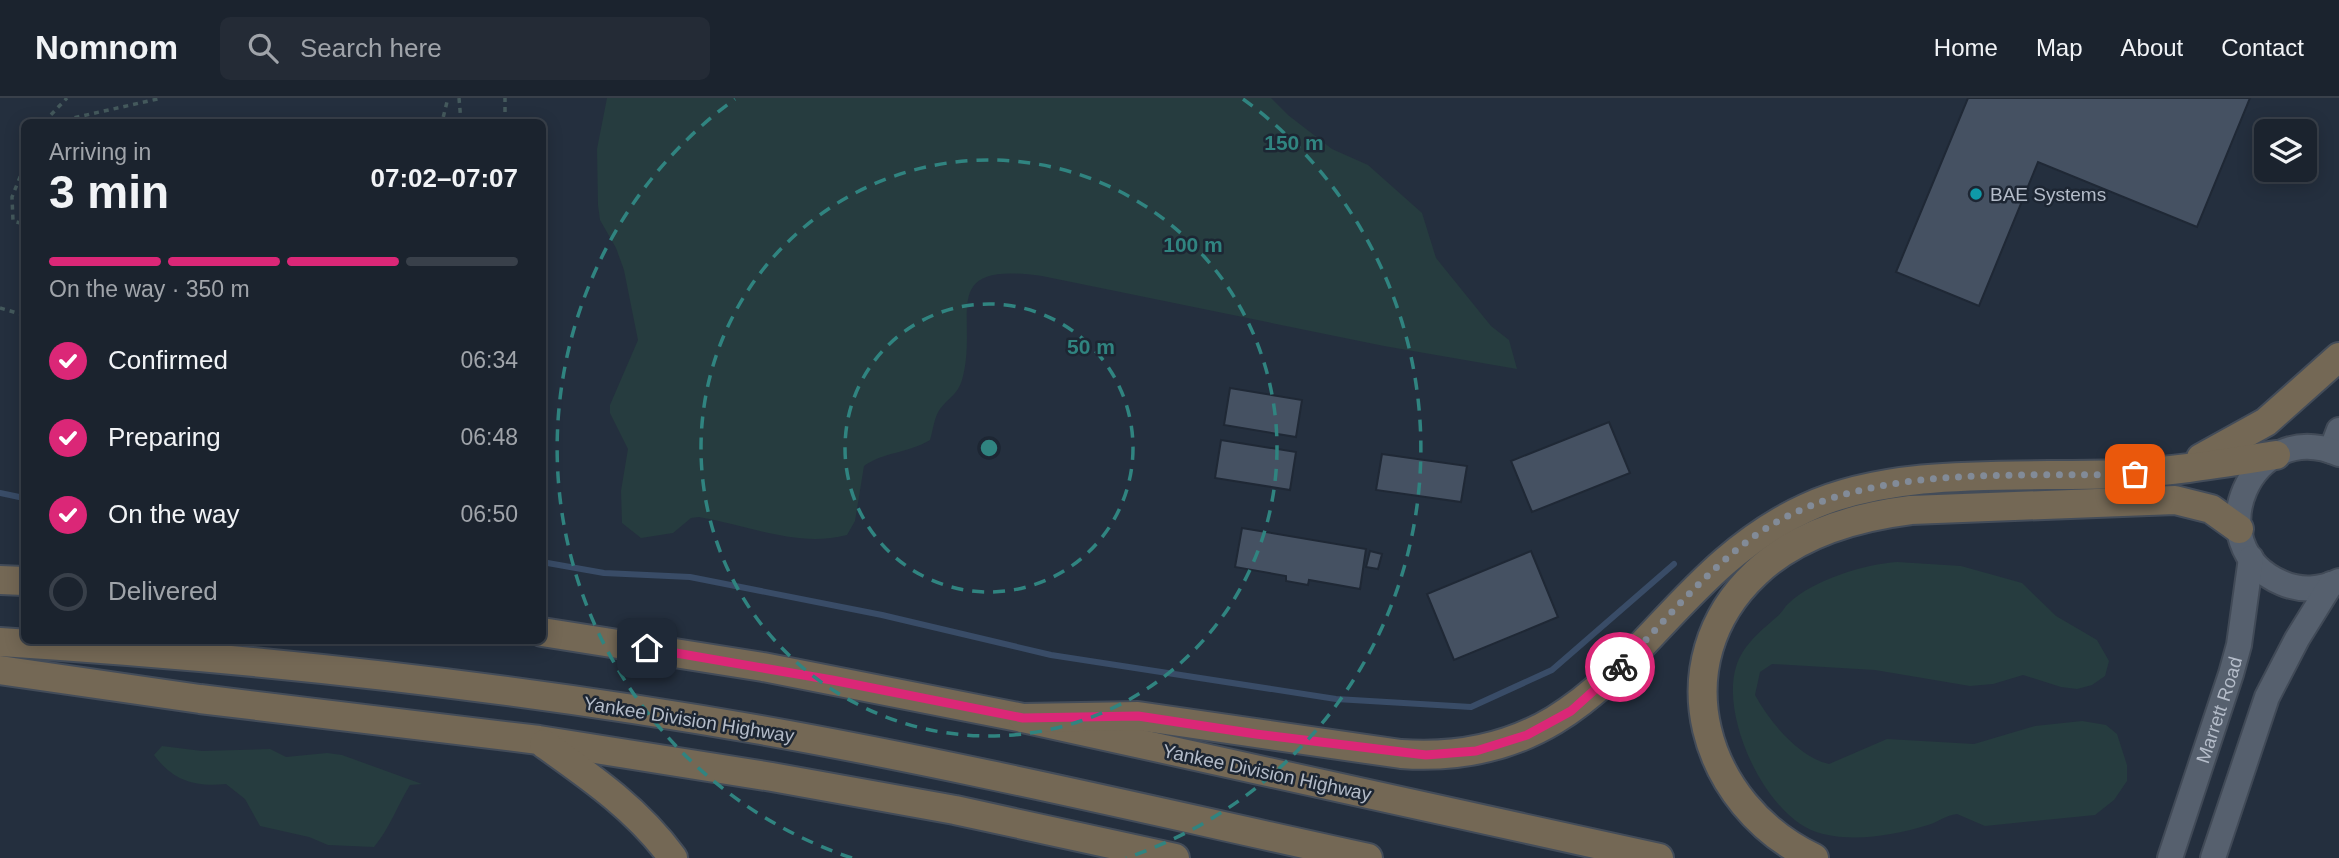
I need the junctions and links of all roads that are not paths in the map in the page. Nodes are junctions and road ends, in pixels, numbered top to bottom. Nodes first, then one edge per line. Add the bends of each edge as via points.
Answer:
1 (2339, 357) edge
2 (2336, 445) edge
3 (2276, 455) junction
4 (2159, 472) junction
5 (2239, 528) junction
6 (2251, 558) junction
7 (0, 580) edge
8 (21, 581) edge
9 (2335, 583) edge
10 (546, 633) edge
11 (0, 642) edge
12 (21, 644) edge
13 (24, 644) edge
14 (0, 670) edge
15 (1023, 718) junction
16 (539, 740) junction
17 (673, 858) edge
18 (1175, 858) edge
19 (1368, 858) edge
20 (1659, 858) edge
21 (1814, 858) edge
22 (2171, 858) edge
23 (2213, 858) edge

1 - 4 highway via 2252,433
2 - 3 main road
3 - 4 highway
3 - 5 main road via 2247,483 2238,509
4 - 15 highway via 1907,481 1853,490 1807,507 1762,531 1732,555 1607,681 1571,711 1527,735 1476,751 1401,754 1138,716
5 - 6 main road
5 - 21 highway via 2206,507 2175,500 1911,510 1837,526 1773,559 1738,593 1718,628 1706,666 1704,716 1715,759 1740,800 1773,833
6 - 9 main road via 2263,572 2287,585 2311,588
6 - 22 main road, Marrett Road via 2231,674
7 - 8 highway
9 - 23 main road via 2297,639 2267,696
10 - 15 highway, Yankee Division Highway via 751,665
11 - 12 highway, Yankee Division Highway
13 - 19 highway, Yankee Division Highway via 355,672 668,715 953,767
14 - 16 highway via 211,701
15 - 20 highway, Yankee Division Highway
16 - 17 highway via 619,798
16 - 18 highway via 888,797

